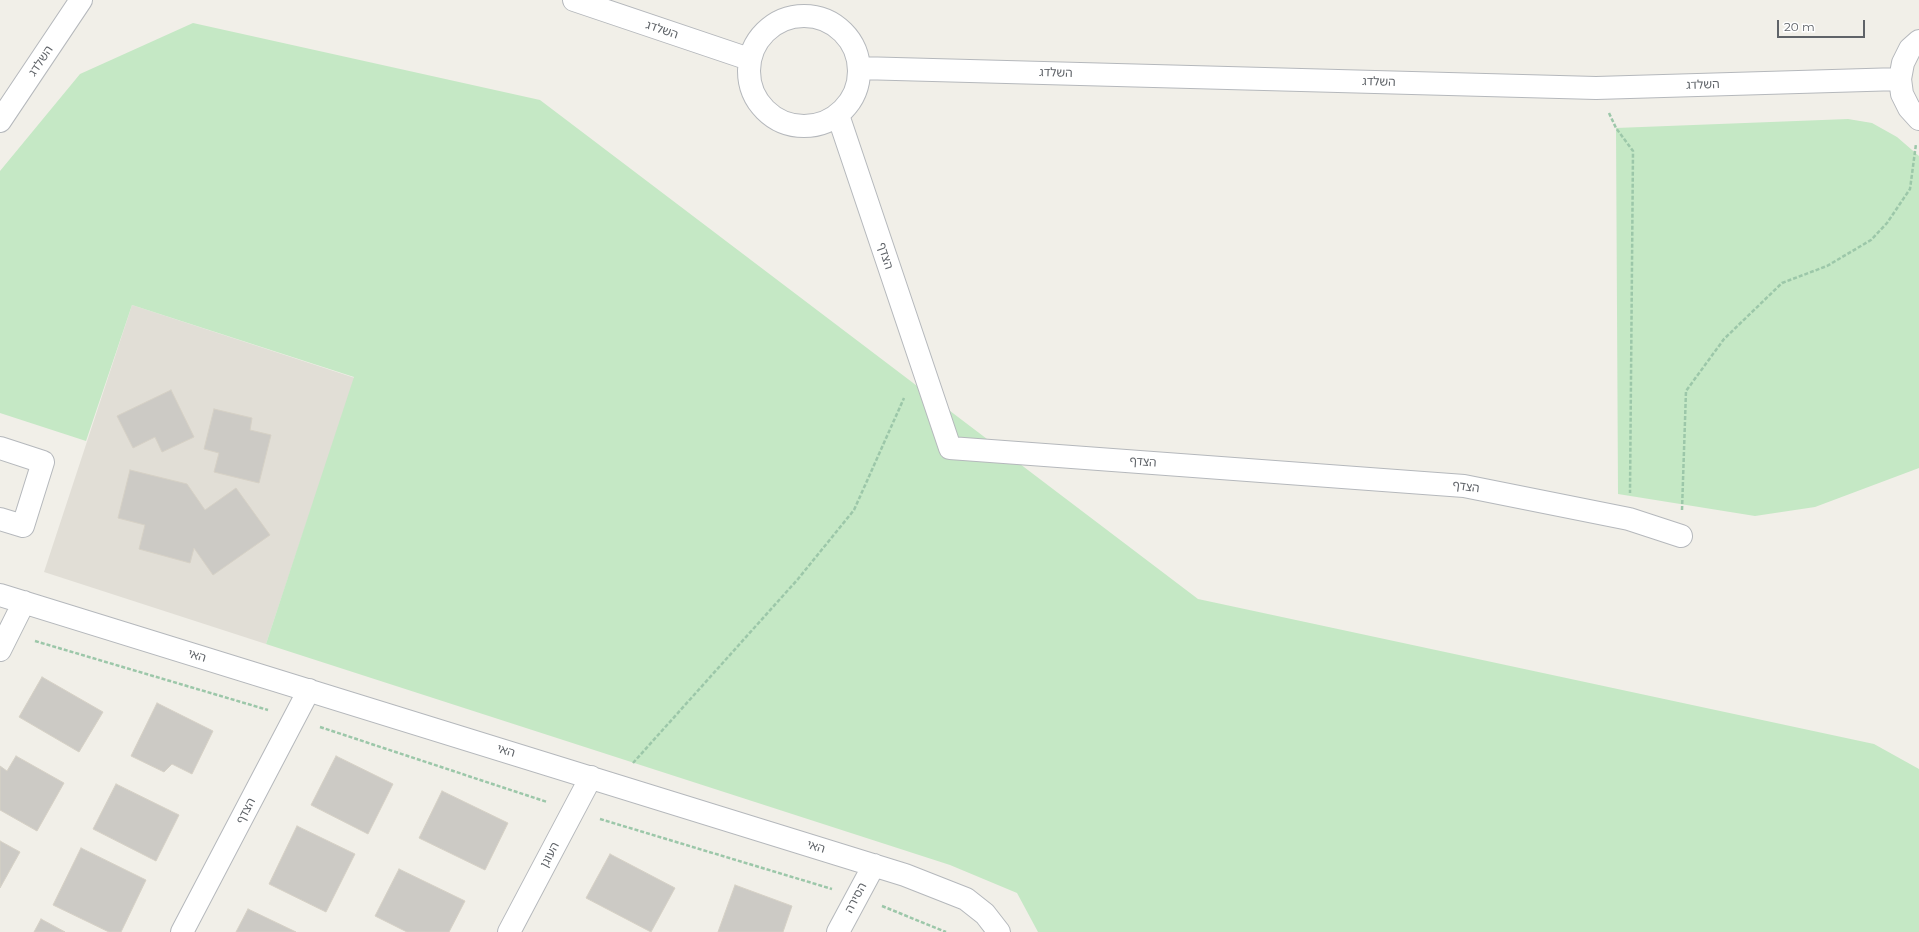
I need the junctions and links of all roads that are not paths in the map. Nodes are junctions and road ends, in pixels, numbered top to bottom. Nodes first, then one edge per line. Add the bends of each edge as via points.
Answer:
1 (81, 0) edge
2 (574, 0) edge
3 (789, 9) edge
4 (1919, 41) edge
5 (749, 59) junction
6 (859, 68) junction
7 (1900, 79) junction
8 (838, 115) junction
9 (1919, 119) edge
10 (0, 121) edge
11 (0, 448) edge
12 (0, 519) edge
13 (1681, 536) road end
14 (0, 595) edge
15 (24, 602) junction
16 (4, 642) edge
17 (309, 690) junction
18 (591, 777) junction
19 (874, 865) junction
20 (182, 932) edge
21 (509, 932) edge
22 (838, 932) edge
23 (999, 932) edge

1 - 10 street, השלדג
2 - 5 street, השלדג
3 - 5 street via 756,43
3 - 6 street via 802,16 822,19 838,28 855,49
4 - 7 street via 1910,49 1903,63
5 - 8 street via 749,78 754,97 767,113 784,123 805,126 824,123
6 - 7 street, השלדג via 1596,88
6 - 8 street via 855,93
7 - 9 street via 1902,94 1909,108
8 - 13 street, הצדף via 950,448 1464,486 1629,520
11 - 12 street via 43,462 23,526
14 - 15 street, האי
15 - 16 street
15 - 17 street, האי
17 - 18 street, האי
17 - 20 street, הצדף
18 - 19 street, האי
18 - 21 street, העוגן
19 - 22 street, הסירה
19 - 23 street, האי via 966,899 985,914

